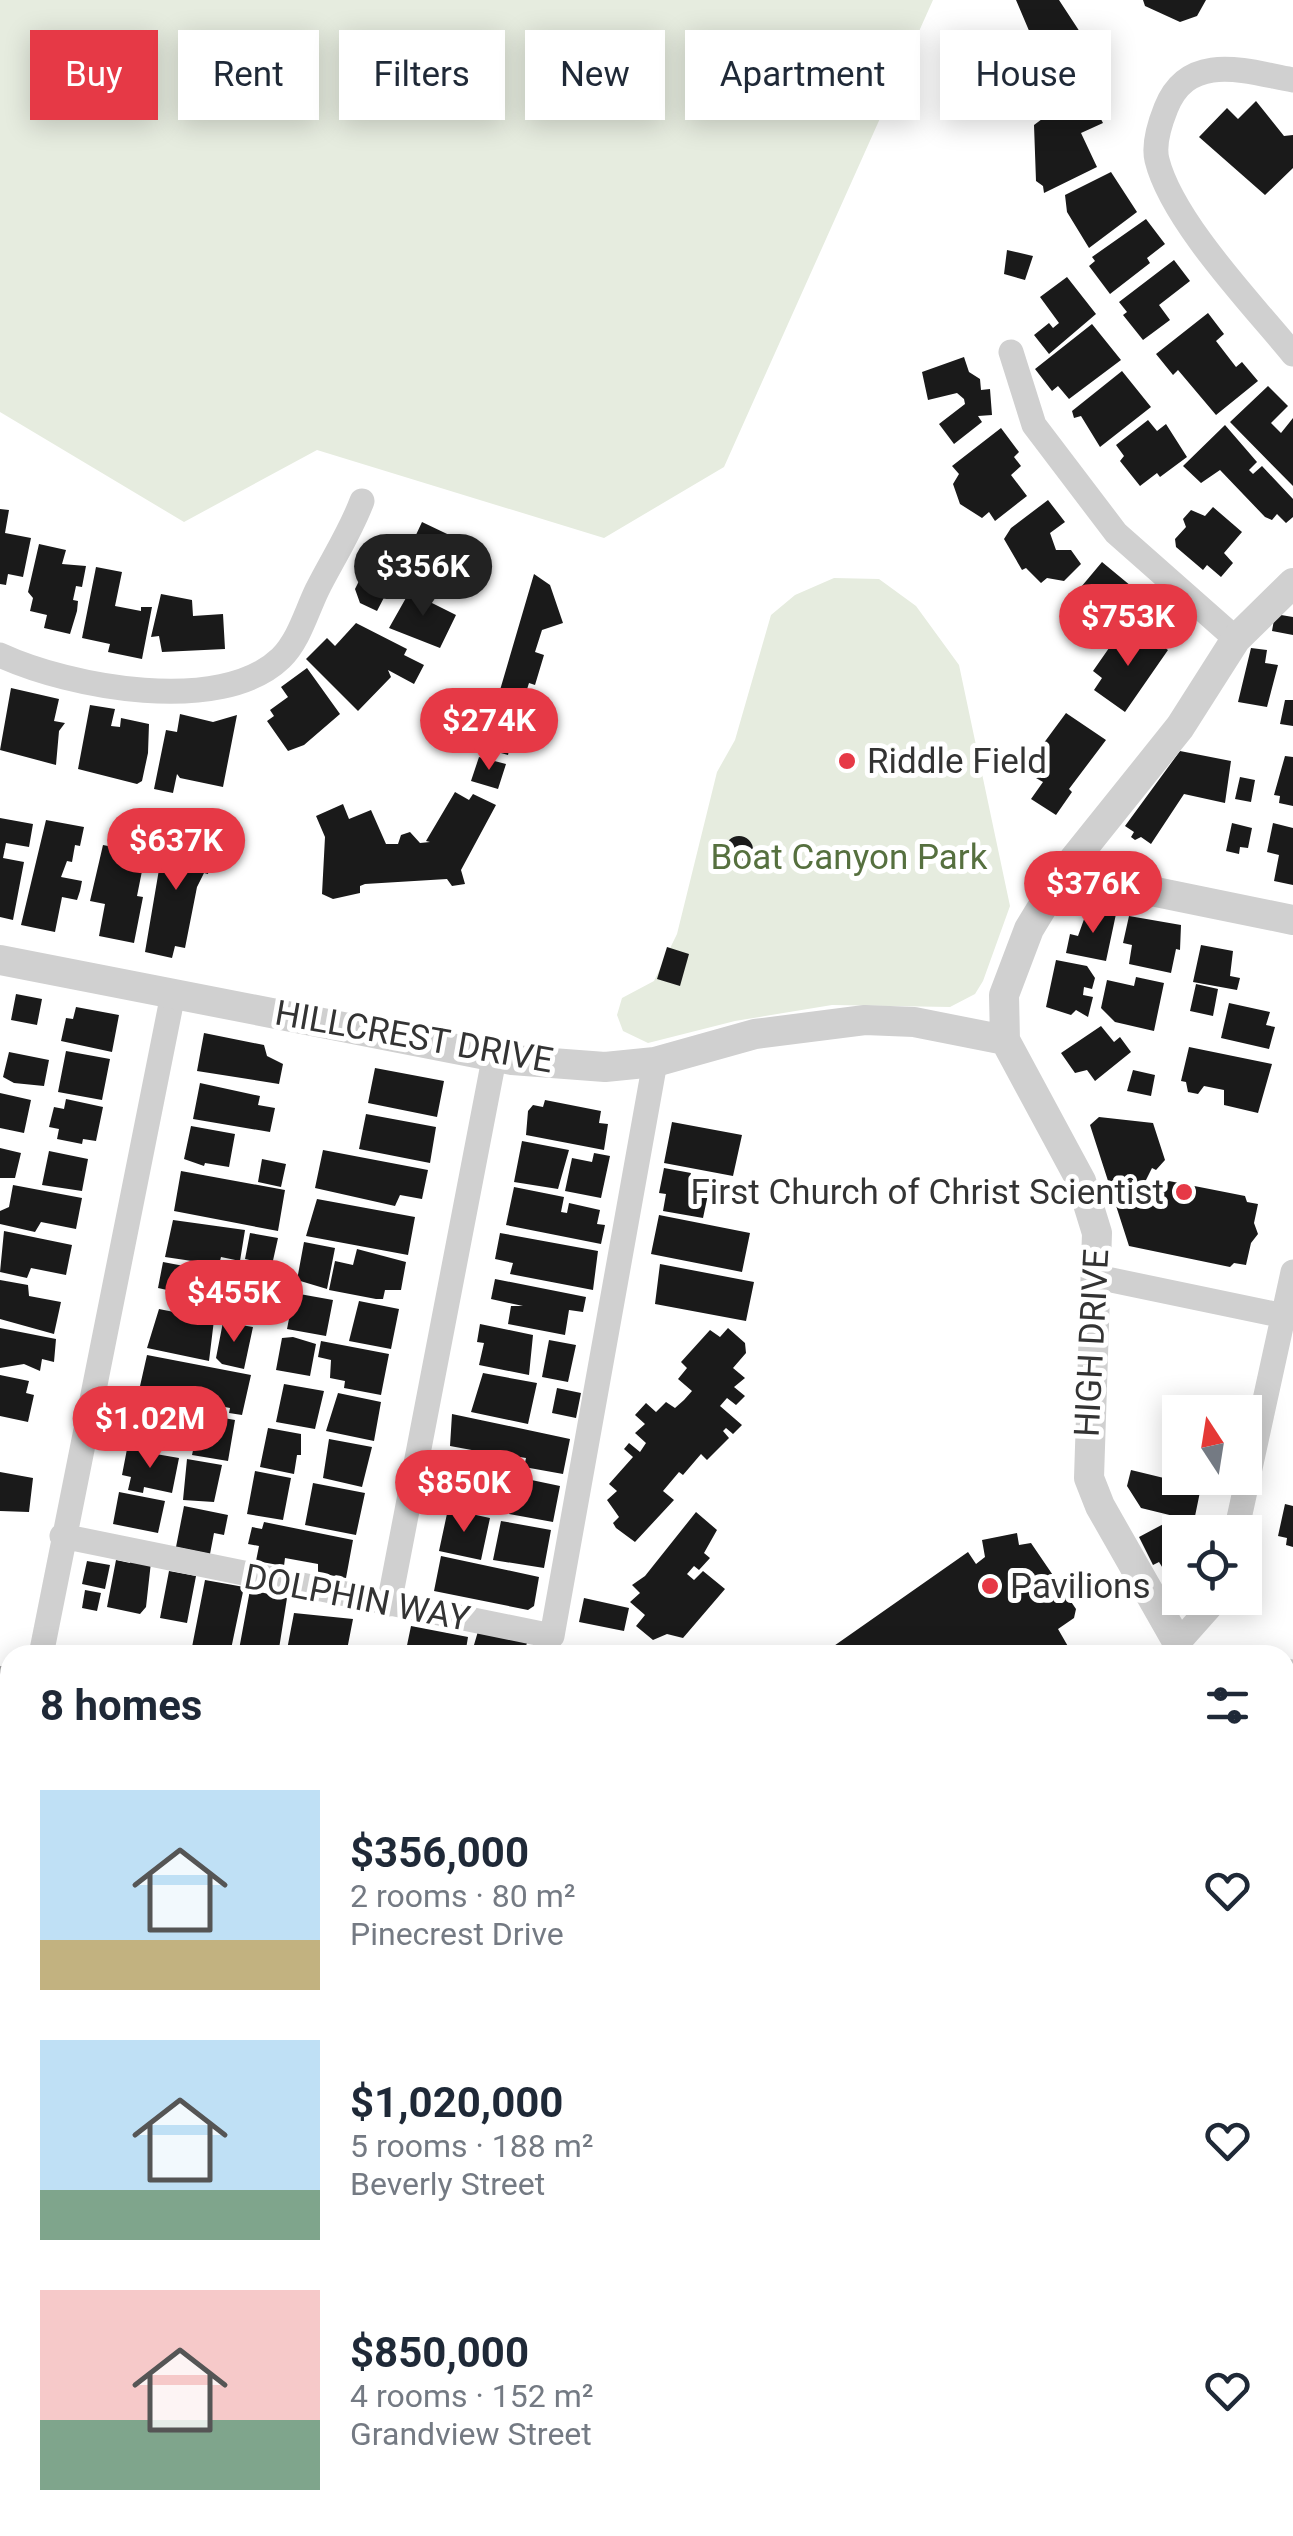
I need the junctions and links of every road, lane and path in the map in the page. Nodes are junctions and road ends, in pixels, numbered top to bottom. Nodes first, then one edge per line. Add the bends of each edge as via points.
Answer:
1 (1293, 80) edge
2 (1011, 352) dead end
3 (1293, 354) edge
4 (362, 501) dead end
5 (1293, 583) edge
6 (1236, 638) junction
7 (0, 656) edge
8 (1063, 873) junction
9 (1293, 920) edge
10 (0, 960) edge
11 (173, 994) junction
12 (1005, 1040) junction
13 (494, 1058) junction
14 (656, 1062) junction
15 (1293, 1272) edge
16 (1097, 1276) junction
17 (1284, 1316) junction
18 (1240, 1515) edge
19 (62, 1536) junction
20 (390, 1604) junction
21 (1207, 1615) edge
22 (43, 1645) edge
23 (1181, 1645) edge
24 (1188, 1645) edge

1 - 3 street via 1223,65 1194,77 1170,97 1156,159 1186,220
2 - 6 street via 1034,425 1104,518
4 - 7 street via 291,646 251,678 191,692 163,691 39,670
5 - 6 street, HIGH DRIVE
6 - 8 street, HIGH DRIVE via 1180,727
8 - 9 street
8 - 12 street, HIGH DRIVE via 1012,967 1004,995
10 - 11 street, HILLCREST DRIVE
11 - 13 street, HILLCREST DRIVE
11 - 19 street
12 - 14 street, HILLCREST DRIVE via 944,1026 865,1020 755,1034
12 - 16 street, HIGH DRIVE via 1085,1192 1098,1233
13 - 14 street, HILLCREST DRIVE via 604,1066
13 - 20 street
14 - 20 street, DOLPHIN WAY via 552,1636
15 - 17 street
16 - 17 street
16 - 23 street, HIGH DRIVE via 1089,1478
17 - 18 street
19 - 20 street, DOLPHIN WAY
19 - 22 street
21 - 24 street

